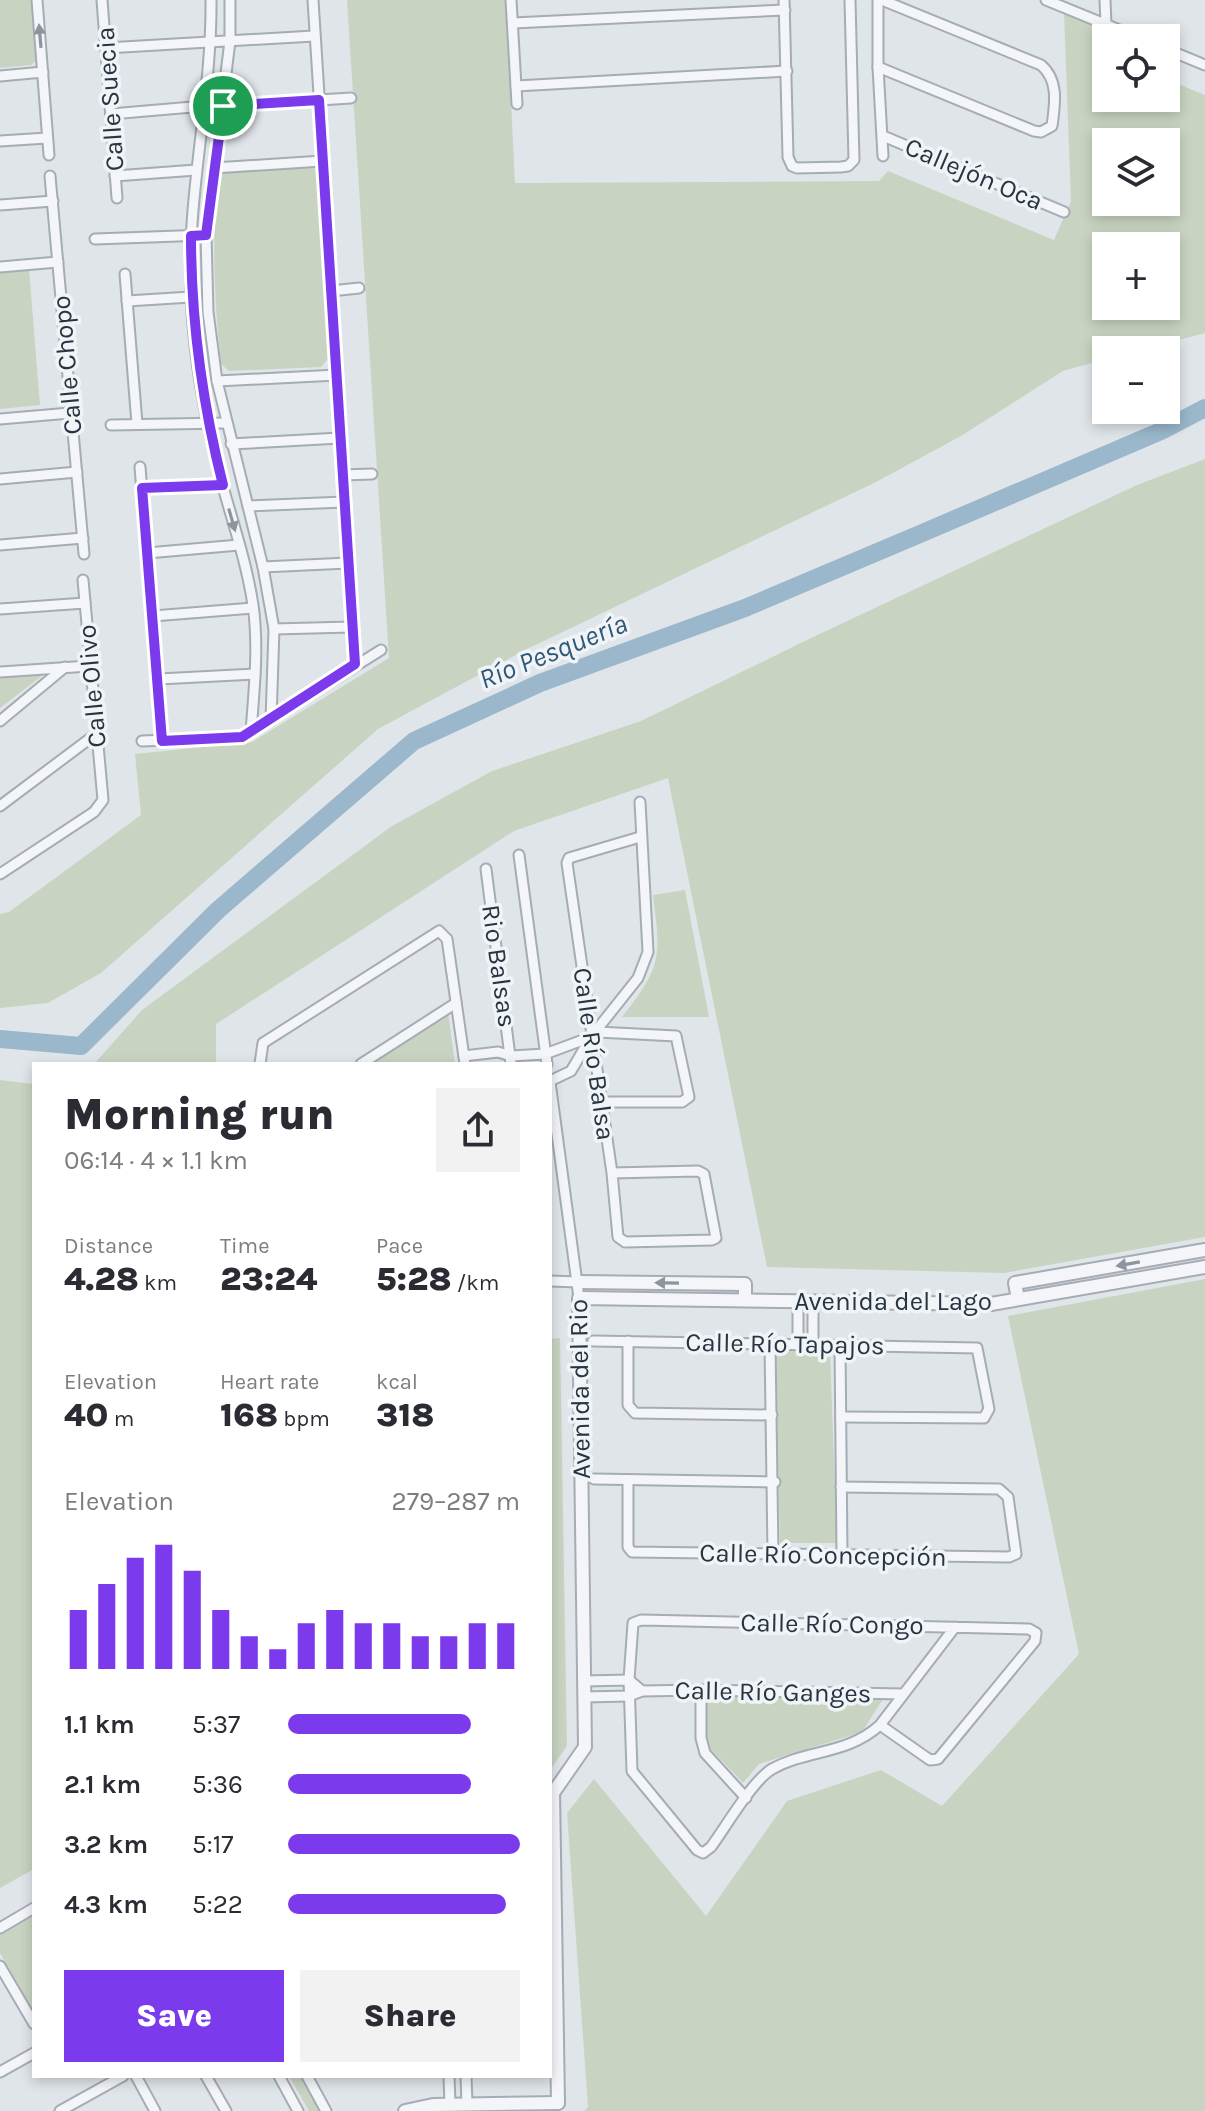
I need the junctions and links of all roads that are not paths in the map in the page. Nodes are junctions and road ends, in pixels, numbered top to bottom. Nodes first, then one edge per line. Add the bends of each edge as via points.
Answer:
1 (37, 0) edge
2 (102, 0) edge
3 (211, 0) edge
4 (230, 0) edge
5 (313, 0) edge
6 (511, 0) edge
7 (850, 0) edge
8 (880, 0) edge
9 (1046, 0) edge
10 (1105, 0) edge
11 (784, 5) edge
12 (513, 23) junction
13 (1106, 24) joint
14 (314, 36) junction
15 (230, 41) junction
16 (212, 42) junction
17 (106, 48) junction
18 (1180, 55) edge
19 (1205, 65) edge
20 (878, 67) junction
21 (787, 71) junction
22 (43, 72) junction
23 (0, 76) edge
24 (516, 86) junction
25 (351, 98) dead end
26 (319, 100) junction
27 (517, 104) dead end
28 (204, 106) junction
29 (223, 106) junction
30 (111, 114) junction
31 (883, 136) junction
32 (47, 138) junction
33 (0, 141) edge
34 (49, 155) dead end
35 (883, 156) dead end
36 (322, 161) junction
37 (214, 168) junction
38 (196, 170) junction
39 (50, 176) dead end
40 (115, 176) junction
41 (117, 198) dead end
42 (53, 201) junction
43 (0, 205) edge
44 (1064, 212) dead end
45 (206, 235) junction
46 (191, 236) junction
47 (95, 239) dead end
48 (58, 262) junction
49 (0, 267) edge
50 (125, 274) dead end
51 (359, 288) dead end
52 (331, 291) junction
53 (191, 297) junction
54 (127, 301) junction
55 (337, 375) junction
56 (217, 381) junction
57 (70, 413) junction
58 (0, 419) edge
59 (207, 423) junction
60 (226, 423) junction
61 (137, 424) junction
62 (111, 425) dead end
63 (340, 438) junction
64 (231, 444) junction
65 (140, 467) dead end
66 (77, 472) junction
67 (372, 474) dead end
68 (343, 475) junction
69 (0, 479) edge
70 (223, 485) junction
71 (142, 488) junction
72 (344, 502) junction
73 (248, 506) junction
74 (83, 538) junction
75 (0, 545) edge
76 (239, 545) junction
77 (147, 553) junction
78 (84, 554) dead end
79 (348, 563) junction
80 (263, 567) junction
81 (83, 580) dead end
82 (85, 603) junction
83 (253, 608) junction
84 (0, 609) edge
85 (153, 616) junction
86 (351, 627) junction
87 (274, 629) junction
88 (381, 650) dead end
89 (355, 664) junction
90 (89, 666) junction
91 (65, 667) junction
92 (0, 672) edge
93 (255, 674) junction
94 (159, 679) junction
95 (271, 720) junction
96 (0, 721) edge
97 (251, 732) junction
98 (96, 734) junction
99 (142, 741) dead end
100 (162, 741) junction
101 (640, 802) dead end
102 (0, 806) edge
103 (640, 837) junction
104 (519, 855) dead end
105 (486, 869) dead end
106 (0, 874) edge
107 (456, 1003) junction
108 (594, 1034) junction
109 (546, 1059) edge
110 (464, 1060) edge
111 (511, 1060) edge
112 (260, 1062) edge
113 (364, 1062) edge
114 (552, 1080) edge
115 (552, 1095) edge
116 (602, 1102) junction
117 (612, 1173) junction
118 (1205, 1250) edge
119 (1164, 1257) junction
120 (1205, 1267) edge
121 (1166, 1273) junction
122 (552, 1281) edge
123 (578, 1282) junction
124 (579, 1298) junction
125 (1018, 1299) junction
126 (745, 1300) junction
127 (798, 1301) junction
128 (813, 1301) junction
129 (593, 1341) dead end
130 (628, 1341) junction
131 (770, 1344) junction
132 (798, 1344) junction
133 (813, 1345) junction
134 (840, 1345) junction
135 (772, 1415) junction
136 (841, 1417) junction
137 (594, 1479) dead end
138 (628, 1480) junction
139 (774, 1482) junction
140 (841, 1487) junction
141 (773, 1554) junction
142 (842, 1554) junction
143 (955, 1627) junction
144 (629, 1680) junction
145 (584, 1681) junction
146 (701, 1690) junction
147 (642, 1691) junction
148 (903, 1694) junction
149 (629, 1696) junction
150 (584, 1697) junction
151 (880, 1725) junction
152 (746, 1798) junction
153 (32, 1909) edge
154 (0, 1928) edge
155 (0, 1966) edge
156 (32, 2021) edge
157 (32, 2054) edge
158 (0, 2072) edge
159 (119, 2078) edge
160 (137, 2078) edge
161 (207, 2078) edge
162 (280, 2078) edge
163 (308, 2078) edge
164 (450, 2078) edge
165 (465, 2078) edge
166 (81, 2099) junction
167 (458, 2106) edge
168 (553, 2107) edge
169 (60, 2111) edge
170 (87, 2111) edge
171 (155, 2111) edge
172 (226, 2111) edge
173 (298, 2111) edge
174 (326, 2111) edge
175 (405, 2111) edge

22 -> 1 street
2 - 17 street, Calle Suecia
3 - 16 street
4 - 15 street
5 - 14 street
6 - 12 street
7 - 21 street via 852,163 792,166
8 - 20 street
8 - 20 street via 1046,69 1054,88 1052,126 1034,131
9 - 13 street
10 - 13 street
11 - 12 street via 653,18
11 - 21 street
12 - 24 street
14 - 15 street
14 - 26 street
15 - 16 street
15 - 29 street
16 - 17 street
16 - 28 street
17 - 30 street, Calle Suecia
18 - 19 street
20 - 31 street
21 - 24 street
22 - 23 street
22 - 32 street
24 - 27 street
25 - 26 street
26 - 29 street
26 - 36 street
28 - 30 street
28 - 38 street
29 - 37 street
30 - 40 street, Calle Suecia
31 - 35 street
31 - 44 street, Callejón Oca
32 - 33 street
32 - 34 street
36 - 37 street
36 - 52 street
37 - 45 street
38 - 40 street
38 - 46 street
39 - 42 street, Calle Chopo
40 - 41 street, Calle Suecia
42 - 43 street
42 - 48 street, Calle Chopo
45 - 46 street
45 - 56 street
46 - 47 street
46 - 53 street
48 - 49 street
48 - 57 street, Calle Chopo
50 - 54 street
51 - 52 street
52 - 55 street
53 - 54 street
53 - 59 street
54 - 61 street
55 - 56 street
55 - 63 street
56 - 60 street
57 - 58 street
57 - 66 street, Calle Chopo
59 - 60 street
59 - 61 street
59 - 70 street
60 - 64 street
61 - 62 street
63 - 64 street
63 - 68 street
64 - 73 street
65 - 71 street
66 - 69 street
66 - 74 street, Calle Chopo
67 - 68 street
68 - 72 street
70 - 71 street
70 -> 76 street
71 - 77 street
72 - 73 street
72 - 79 street
73 - 80 street
74 - 75 street
74 - 78 street, Calle Chopo
76 - 77 street
76 - 83 street
77 - 85 street
79 - 80 street
79 - 86 street
80 - 87 street
81 - 82 street, Calle Olivo
82 - 84 street
82 - 90 street, Calle Olivo
83 - 85 street
83 - 93 street
85 - 94 street
86 - 87 street
86 - 89 street
87 - 95 street
88 - 89 street
89 - 95 street
90 - 91 street
90 - 98 street, Calle Olivo
91 - 92 street
91 - 96 street
93 - 94 street
93 - 97 street
94 - 100 street
95 - 97 street
97 - 100 street via 227,739
98 - 102 street
98 - 106 street, Calle Olivo via 104,791 99,807
99 - 100 street
101 - 103 street
103 - 108 street via 648,952 638,978
103 - 108 street, Calle Río Balsa via 569,858 567,866
104 - 109 street
105 - 111 street, Rio Balsas
107 - 110 street
107 - 112 street via 447,939 439,931 263,1043
107 - 113 street
108 - 109 street
108 - 114 street via 571,1071
108 - 116 street, Calle Río Balsa
108 - 116 street via 676,1036 688,1100
109 - 111 street
110 - 111 street via 498,1052
115 - 123 street, Avenida del Rio
116 - 117 street, Calle Río Balsa
117 - 117 street, Calle Río Balsa via 621,1241 716,1236 702,1172
118 - 119 street, Avenida del Lago
119 - 121 street
119 -> 125 street, Avenida del Lago via 1015,1283
120 - 121 street, Avenida del Lago
121 - 125 street, Avenida del Lago
122 - 123 street
123 - 124 street, Avenida del Rio
126 -> 123 street via 745,1284
124 - 126 street, Avenida del Lago
124 - 145 street, Avenida del Rio
125 - 128 street, Avenida del Lago via 991,1304
126 - 127 street, Avenida del Lago
127 - 128 street, Avenida del Lago
127 - 132 street
128 - 133 street
129 - 130 street, Calle Río Tapajos
130 - 131 street, Calle Río Tapajos
130 - 135 street via 630,1410
131 - 132 street, Calle Río Tapajos
131 - 135 street
132 - 133 street, Calle Río Tapajos
133 - 134 street, Calle Río Tapajos
134 - 136 street
134 - 136 street, Calle Río Tapajos via 977,1348 988,1414 977,1419
135 - 139 street
136 - 140 street
137 - 138 street
138 - 139 street
138 - 141 street, Calle Río Concepción via 629,1551
139 - 141 street
140 - 142 street
140 - 142 street, Calle Río Concepción via 1004,1492 1016,1554
141 - 142 street, Calle Río Concepción
143 - 144 street, Calle Río Congo via 641,1620 631,1627
143 - 148 street
143 - 151 street, Calle Río Congo via 1036,1633 1035,1641 935,1760
144 - 145 street
144 - 147 street, Calle Río Ganges
144 - 149 street
145 - 150 street, Avenida del Rio
146 - 147 street, Calle Río Ganges
146 - 148 street, Calle Río Ganges
146 - 152 street via 705,1753
147 - 149 street, Calle Río Ganges
148 - 151 street
149 - 150 street, Calle Río Ganges
149 - 152 street via 632,1771 697,1850 703,1853 711,1847
150 - 168 street, Avenida del Rio via 585,1747 553,1793
151 - 152 street via 855,1743 770,1770
153 - 154 street
155 - 156 street
157 - 158 street
159 - 166 street
160 - 171 street
161 - 172 street
162 - 173 street
163 - 174 street
164 - 167 street
165 - 167 street
166 - 169 street
166 - 170 street
167 - 168 street
167 - 175 street

